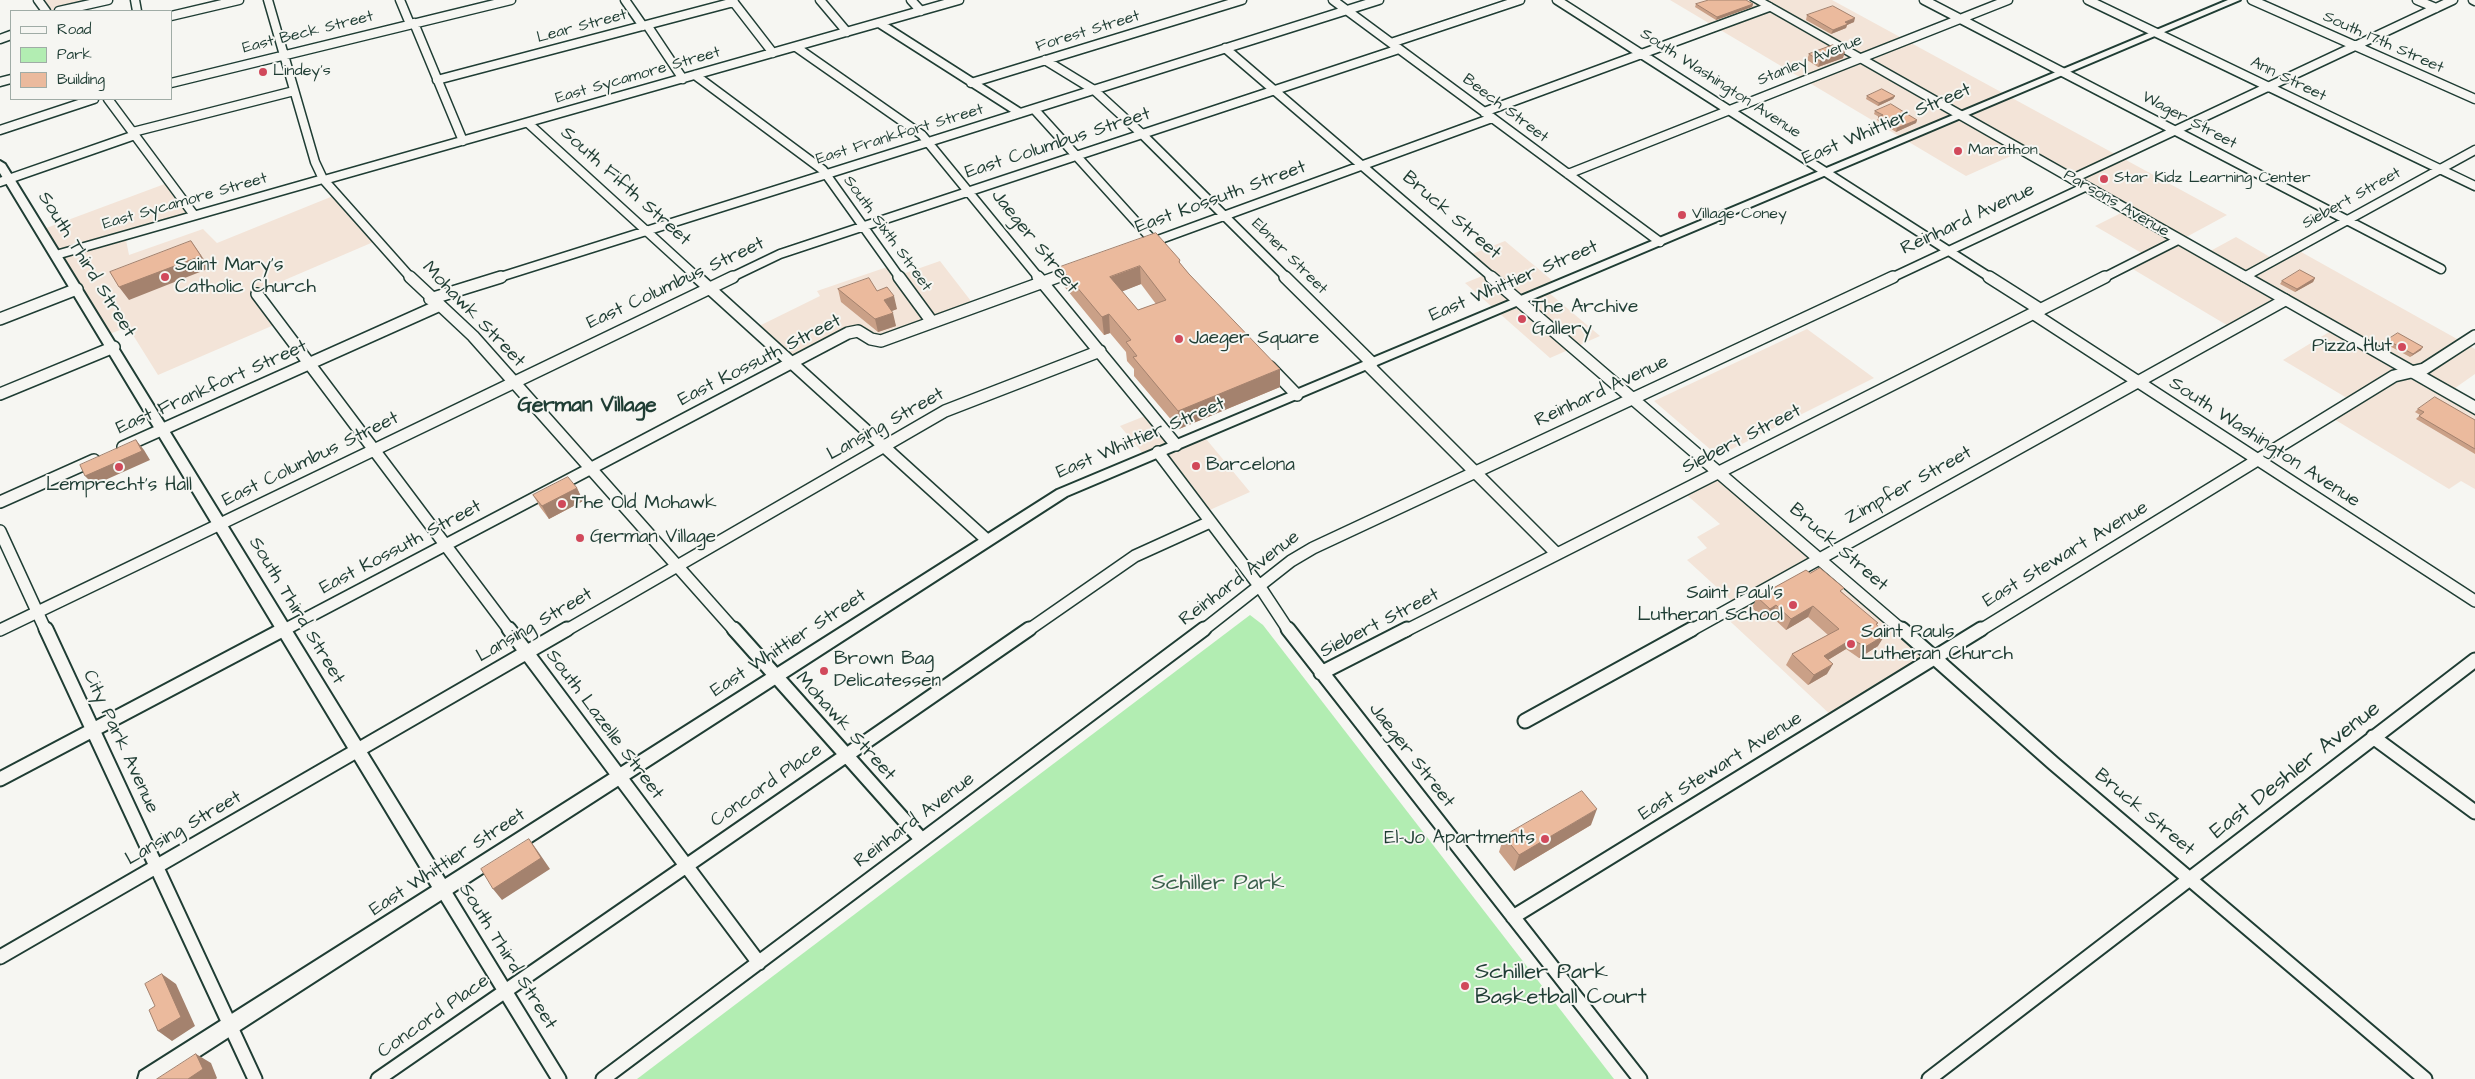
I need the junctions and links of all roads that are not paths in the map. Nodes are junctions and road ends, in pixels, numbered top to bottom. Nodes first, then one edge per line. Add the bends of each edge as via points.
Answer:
1 (108, 0) edge
2 (239, 0) edge
3 (268, 0) edge
4 (400, 0) edge
5 (511, 0) edge
6 (626, 0) edge
7 (820, 0) edge
8 (911, 0) edge
9 (959, 0) edge
10 (1242, 0) edge
11 (1333, 0) edge
12 (1379, 0) edge
13 (1520, 0) edge
14 (1557, 0) edge
15 (1924, 0) edge
16 (2008, 0) edge
17 (2088, 0) edge
18 (2236, 0) edge
19 (2252, 0) edge
20 (2417, 0) edge
21 (2453, 0) edge
22 (733, 1) edge
23 (1223, 2) edge
24 (1764, 2) edge
25 (2436, 8) junction
26 (63, 10) edge
27 (1346, 10) junction
28 (921, 11) junction
29 (172, 16) edge
30 (1960, 18) junction
31 (412, 23) junction
32 (879, 23) junction
33 (645, 25) junction
34 (847, 32) junction
35 (2157, 33) junction
36 (1391, 42) junction
37 (2355, 46) junction
38 (796, 47) junction
39 (1225, 48) junction
40 (1399, 49) junction
41 (773, 54) junction
42 (1643, 54) junction
43 (284, 55) junction
44 (1859, 58) junction
45 (1045, 60) junction
46 (2064, 73) junction
47 (695, 75) junction
48 (683, 79) junction
49 (437, 80) junction
50 (172, 83) edge
51 (971, 83) junction
52 (2267, 86) junction
53 (1094, 90) junction
54 (1275, 90) junction
55 (294, 91) junction
56 (2475, 99) edge
57 (91, 100) edge
58 (109, 100) edge
59 (1034, 109) junction
60 (1730, 110) junction
61 (1020, 114) junction
62 (1488, 115) junction
63 (1961, 116) junction
64 (528, 123) junction
65 (0, 130) edge
66 (2175, 131) junction
67 (134, 133) junction
68 (1142, 134) junction
69 (463, 141) junction
70 (929, 142) junction
71 (2475, 150) edge
72 (1077, 156) junction
73 (0, 164) edge
74 (1362, 166) junction
75 (2439, 169) junction
76 (1826, 172) junction
77 (826, 174) junction
78 (1568, 174) junction
79 (324, 179) junction
80 (2072, 179) junction
81 (5, 180) edge
82 (2085, 186) junction
83 (2475, 186) edge
84 (969, 192) junction
85 (194, 215) junction
86 (1224, 216) junction
87 (2347, 220) junction
88 (864, 227) junction
89 (648, 230) junction
90 (2178, 240) junction
91 (1154, 241) junction
92 (1660, 242) junction
93 (1136, 248) edge
94 (1949, 250) junction
95 (1162, 251) edge
96 (56, 255) junction
97 (1090, 265) edge
98 (2441, 270) dead end
99 (2244, 277) junction
100 (1043, 282) junction
101 (710, 288) junction
102 (77, 289) junction
103 (258, 294) dead end
104 (2285, 300) junction
105 (1521, 301) junction
106 (434, 302) junction
107 (2038, 312) junction
108 (0, 319) edge
109 (932, 322) junction
110 (2475, 336) edge
111 (114, 347) junction
112 (1100, 351) junction
113 (1265, 361) edge
114 (792, 362) junction
115 (310, 364) junction
116 (1370, 364) junction
117 (2410, 371) junction
118 (513, 382) junction
119 (2140, 383) junction
120 (0, 394) edge
121 (1297, 395) junction
122 (1633, 398) junction
123 (2475, 408) edge
124 (162, 430) junction
125 (1176, 445) junction
126 (885, 446) junction
127 (374, 449) junction
128 (1158, 452) junction
129 (2257, 459) junction
130 (590, 468) junction
131 (1475, 472) junction
132 (1718, 472) junction
133 (0, 502) edge
134 (1210, 522) junction
135 (220, 523) junction
136 (0, 531) edge
137 (987, 540) junction
138 (445, 544) junction
139 (1557, 554) junction
140 (1818, 558) junction
141 (677, 566) junction
142 (1260, 587) junction
143 (2475, 601) edge
144 (38, 612) junction
145 (284, 629) junction
146 (0, 630) edge
147 (526, 652) junction
148 (1934, 657) junction
149 (2475, 660) edge
150 (1322, 673) junction
151 (774, 677) junction
152 (1525, 721) dead end
153 (94, 730) junction
154 (2373, 737) junction
155 (358, 751) junction
156 (845, 755) junction
157 (618, 777) junction
158 (0, 779) edge
159 (2475, 812) edge
160 (921, 839) junction
161 (157, 866) junction
162 (686, 866) junction
163 (2192, 879) junction
164 (443, 890) junction
165 (1513, 917) junction
166 (0, 957) edge
167 (759, 962) junction
168 (505, 991) junction
169 (231, 1026) junction
170 (147, 1079) edge
171 (255, 1079) edge
172 (378, 1079) edge
173 (559, 1079) edge
174 (603, 1079) edge
175 (1640, 1079) edge
176 (1929, 1079) edge
177 (2425, 1079) edge

1 - 26 street
2 - 29 street
3 - 43 street, Mohawk Street
4 - 31 street
5 - 31 street, East Beck Street
6 - 33 street
7 - 34 street
8 - 28 street
9 - 28 street, East Sycamore Street
10 - 23 street, Forest Street
11 - 27 street, Beech Street
12 - 27 street, East Frankfort Street
13 - 36 street
14 - 42 street, South Washington Avenue
15 - 30 street, Wager Street
16 - 30 street, Stanley Avenue
17 - 35 street, Ann Street
18 - 35 street, East Whittier Street
19 - 37 street, South 17th Street
20 - 25 street
21 - 25 street
22 - 33 street, Lear Street
22 - 41 street
23 - 45 street, Forest Street
24 - 42 street, East Kossuth Street
24 - 44 main road, Parsons Avenue
25 - 37 street
27 - 36 street, Beech Street
27 - 39 street, East Frankfort Street
28 - 32 street, East Sycamore Street
30 - 44 street, Stanley Avenue
30 - 46 street, Wager Street
31 - 43 street, East Beck Street
31 - 49 street
32 - 34 street, East Sycamore Street
32 - 51 street
33 - 48 street
33 - 49 street, Lear Street
34 - 38 street, East Sycamore Street
35 - 46 street, East Whittier Street
35 - 52 street, Ann Street
36 - 40 street, Beech Street
37 - 52 street
37 - 56 street, South 17th Street
38 - 41 street, East Sycamore Street
38 - 70 street, Jaeger Street
39 - 53 street, East Frankfort Street
39 - 54 street, Bruck Street
40 - 54 street, East Columbus Street
40 - 62 street, Beech Street
41 - 47 street, East Sycamore Street
42 - 60 street, South Washington Avenue
42 - 62 street, East Kossuth Street
43 - 50 street, East Beck Street
43 - 55 street, Mohawk Street
44 - 60 street, Stanley Avenue
44 - 63 main road, Parsons Avenue
45 - 51 street, Forest Street
45 - 53 street, Ebner Street
46 - 63 street, East Whittier Street
46 - 66 street, Wager Street
47 - 48 street, East Sycamore Street
47 - 77 street, South Sixth Street
48 - 64 street, East Sycamore Street
49 - 69 street
51 - 61 street
52 - 66 street
52 - 75 street, Ann Street
53 - 59 street, East Frankfort Street
53 - 68 street, Ebner Street
54 - 68 street, East Columbus Street
54 - 74 street, Bruck Street
55 - 67 street
55 - 79 street, Mohawk Street via 315,162
57 - 65 street
58 - 67 street
59 - 61 street, East Frankfort Street
59 - 72 street
60 - 76 street, South Washington Avenue
60 - 78 street, Stanley Avenue
61 - 70 street, East Frankfort Street
62 - 74 street, East Kossuth Street
62 - 78 street, Beech Street
63 - 76 street, East Whittier Street
63 - 80 main road, Parsons Avenue
64 - 69 street, East Sycamore Street
64 - 89 street, South Fifth Street
66 - 80 street
66 - 87 street, Wager Street
67 - 81 street
67 - 85 street
68 - 72 street, East Columbus Street
68 - 86 street, Ebner Street
69 - 79 street, East Sycamore Street
70 - 77 street, East Frankfort Street
70 - 84 street, Jaeger Street
71 - 75 street, Siebert Street
72 - 84 street, East Columbus Street
72 - 91 street
73 - 81 street, South Third Street
74 - 86 street, East Kossuth Street
74 - 105 street, Bruck Street
75 - 83 street, Ann Street
75 - 87 street, Siebert Street
76 - 92 street, East Whittier Street
76 - 94 street, South Washington Avenue
77 - 88 street, South Sixth Street
77 - 89 street, East Frankfort Street
78 - 92 street, Beech Street
79 - 85 street, East Sycamore Street
79 - 106 street, Mohawk Street
80 - 82 main road, Parsons Avenue
81 - 96 street, South Third Street
82 - 90 main road, Parsons Avenue
82 - 94 street, Reinhard Avenue
84 - 88 street, East Columbus Street
84 - 100 street, Jaeger Street
85 - 96 street, East Sycamore Street
86 - 91 street, East Kossuth Street
86 - 116 street, Ebner Street
87 - 98 street, Wager Street
87 - 99 street, Siebert Street
88 - 101 street, East Columbus Street via 780,254
88 - 109 street, South Sixth Street
89 - 101 street, South Fifth Street
89 - 106 street, East Frankfort Street
90 - 99 main road, Parsons Avenue
90 - 107 street, Siebert Street
91 - 93 street, East Kossuth Street
91 - 95 street
92 - 105 street, East Whittier Street
94 - 107 street, South Washington Avenue
94 - 122 street, Reinhard Avenue
96 - 102 street, South Third Street
97 - 100 street, East Kossuth Street
99 - 104 main road, Parsons Avenue
100 - 109 street, East Kossuth Street
100 - 112 street, Jaeger Street
101 - 114 street, South Fifth Street
101 - 118 street, East Columbus Street
102 - 108 street
102 - 111 street, South Third Street
103 - 115 street, South Lazelle Street
104 - 117 main road, Parsons Avenue
104 - 119 street, Zimpfer Street
105 - 116 street, East Whittier Street
105 - 122 street, Bruck Street
106 - 115 street, East Frankfort Street
106 - 118 street, Mohawk Street via 473,336
107 - 119 street, South Washington Avenue
107 - 132 street, Siebert Street
109 - 114 street, East Kossuth Street via 881,341 870,339 858,331 848,333
110 - 117 street, East Stewart Avenue via 2424,369
111 - 120 street
111 - 124 street, South Third Street
112 - 125 street, Jaeger Street
112 - 126 street, Lansing Street via 958,405
113 - 121 street
114 - 126 street, South Fifth Street
114 - 130 street, East Kossuth Street
115 - 124 street, East Frankfort Street
115 - 127 street, South Lazelle Street
116 - 121 street, East Whittier Street
116 - 131 street, Ebner Street
117 - 123 main road, Parsons Avenue
117 - 129 street, East Stewart Avenue via 2394,376
118 - 127 street, East Columbus Street
118 - 130 street, Mohawk Street
119 - 129 street, South Washington Avenue
119 - 140 street, Zimpfer Street
121 - 125 street, East Whittier Street
122 - 131 street, Reinhard Avenue
122 - 132 street, Bruck Street
124 - 133 street, East Frankfort Street
124 - 135 street, South Third Street
125 - 128 street, East Whittier Street
126 - 137 street, South Fifth Street
126 - 141 street, Lansing Street
127 - 135 street, East Columbus Street
127 - 138 street, South Lazelle Street
128 - 134 street, Jaeger Street
128 - 137 street, East Whittier Street via 1062,493
129 - 143 street, South Washington Avenue
129 - 148 street, East Stewart Avenue
130 - 138 street, East Kossuth Street
130 - 141 street, Mohawk Street
131 - 139 street, Ebner Street
131 - 142 street, Reinhard Avenue via 1313,548 1291,561
132 - 139 street, Siebert Street
132 - 140 street, Bruck Street
134 - 142 street, Jaeger Street
134 - 156 street, Concord Place via 1135,556
135 - 144 street, East Columbus Street
135 - 145 street, South Third Street
136 - 144 street, City Park Avenue
137 - 151 street, East Whittier Street
138 - 145 street, East Kossuth Street
138 - 147 street, South Lazelle Street
139 - 150 street, Siebert Street
140 - 148 street, Bruck Street
140 - 152 street, Zimpfer Street
141 - 147 street, Lansing Street
141 - 151 street, Mohawk Street
142 - 150 street, Jaeger Street via 1294,639
142 - 160 street, Reinhard Avenue
144 - 146 street, East Columbus Street
144 - 153 street, City Park Avenue
145 - 153 street, East Kossuth Street
145 - 155 street, South Third Street
147 - 155 street, Lansing Street
147 - 157 street, South Lazelle Street
148 - 163 street, Bruck Street
148 - 165 street, East Stewart Avenue
149 - 154 street, East Deshler Avenue
150 - 165 street, Jaeger Street
151 - 156 street, Mohawk Street
151 - 157 street, East Whittier Street
153 - 158 street, East Kossuth Street
153 - 161 street, City Park Avenue
154 - 159 street
154 - 163 street, East Deshler Avenue
155 - 161 street, Lansing Street
155 - 164 street, South Third Street
156 - 160 street, Mohawk Street
156 - 162 street, Concord Place
157 - 162 street, South Lazelle Street
157 - 164 street, East Whittier Street
160 - 167 street, Reinhard Avenue
161 - 166 street, Lansing Street
161 - 169 street, City Park Avenue
162 - 167 street, South Lazelle Street
162 - 168 street, Concord Place
163 - 176 street, East Deshler Avenue
163 - 177 street, Bruck Street
164 - 168 street, South Third Street
164 - 169 street, East Whittier Street
165 - 175 street, Jaeger Street
167 - 174 street, Reinhard Avenue
168 - 172 street, Concord Place
168 - 173 street, South Third Street
169 - 170 street, East Whittier Street
169 - 171 street, City Park Avenue

